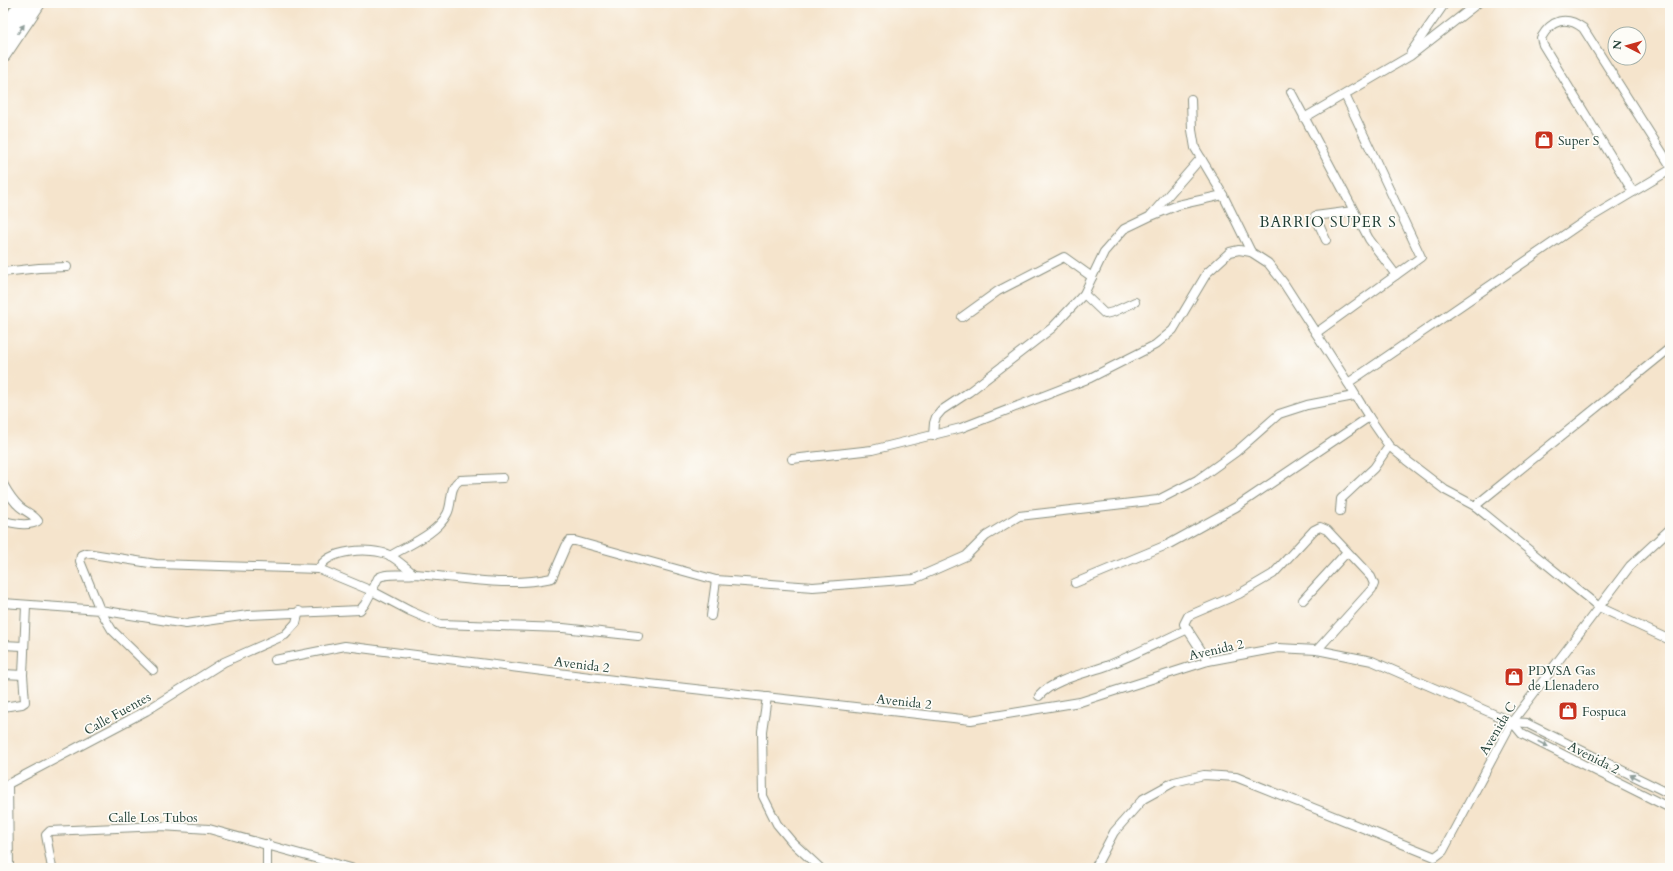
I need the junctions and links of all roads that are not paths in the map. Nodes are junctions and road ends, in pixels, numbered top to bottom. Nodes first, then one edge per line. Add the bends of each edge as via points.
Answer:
1 (22, 3) edge
2 (38, 3) edge
3 (1445, 3) edge
4 (1478, 3) edge
5 (3, 32) edge
6 (3, 54) edge
7 (1407, 58) junction
8 (1291, 92) dead end
9 (1345, 95) junction
10 (1190, 99) dead end
11 (1304, 118) junction
12 (1201, 158) junction
13 (1670, 165) edge
14 (1670, 170) edge
15 (1633, 192) junction
16 (1223, 195) junction
17 (1353, 211) junction
18 (1151, 216) junction
19 (1326, 240) dead end
20 (1250, 252) junction
21 (67, 267) dead end
22 (3, 272) edge
23 (1396, 275) junction
24 (1092, 277) junction
25 (1084, 294) junction
26 (1135, 302) dead end
27 (962, 317) dead end
28 (1316, 333) junction
29 (1670, 348) edge
30 (1348, 383) junction
31 (1354, 396) junction
32 (1368, 417) junction
33 (933, 436) junction
34 (1389, 446) junction
35 (792, 459) dead end
36 (503, 478) dead end
37 (3, 484) edge
38 (1475, 506) junction
39 (1340, 511) dead end
40 (3, 521) edge
41 (1670, 529) edge
42 (1347, 552) junction
43 (390, 556) junction
44 (319, 569) junction
45 (414, 574) junction
46 (716, 580) junction
47 (1075, 583) dead end
48 (372, 590) junction
49 (1303, 600) dead end
50 (3, 603) edge
51 (26, 606) junction
52 (1599, 607) junction
53 (100, 610) junction
54 (299, 611) junction
55 (711, 616) dead end
56 (1188, 629) junction
57 (638, 636) dead end
58 (1670, 640) edge
59 (3, 645) edge
60 (23, 646) junction
61 (1317, 650) junction
62 (275, 660) dead end
63 (1208, 661) junction
64 (153, 670) dead end
65 (3, 674) edge
66 (23, 675) junction
67 (1039, 696) dead end
68 (767, 697) junction
69 (3, 707) edge
70 (1512, 722) junction
71 (6, 784) edge
72 (1670, 794) edge
73 (1670, 808) edge
74 (267, 844) junction
75 (9, 868) edge
76 (52, 868) edge
77 (267, 868) edge
78 (351, 868) edge
79 (820, 868) edge
80 (1095, 868) edge

1 - 5 highway
6 -> 2 highway
3 - 7 street
4 - 7 street
7 - 9 street
8 - 11 street
9 - 11 street
9 - 23 street via 1421,257
10 - 12 street via 1194,148
11 - 17 street
12 - 16 street
12 - 18 street
13 - 15 street via 1583,28 1573,21 1562,20 1545,31 1541,38 1543,45
14 - 15 street
15 - 30 street via 1583,222
16 - 18 street via 1178,206
16 - 20 street
17 - 19 street via 1315,216
17 - 23 street via 1368,239
18 - 24 street via 1124,229 1104,252
20 - 28 street via 1268,263
20 - 33 street via 1230,252 1207,273 1173,330 1155,345 1090,378 961,428
21 - 22 street
23 - 28 street
24 - 25 street
24 - 27 street via 1064,258 998,291
25 - 26 street via 1105,314
25 - 33 street via 1052,328 942,410 936,417
28 - 30 street
29 - 38 street
30 - 31 street
31 - 32 street
31 - 46 street via 1307,405 1279,414 1236,452 1197,480 1158,500 1019,516 986,536 966,556 914,579 813,587
32 - 34 street
32 - 47 street via 1236,507 1168,544
33 - 35 street via 872,450
34 - 38 street via 1445,490
34 - 39 street via 1374,468 1341,499
36 - 43 street via 456,482 448,513 443,520 427,534
37 - 40 street via 21,508 35,516 38,521 25,524
38 - 52 street
41 - 52 street, Avenida C via 1630,566
42 - 49 street
42 - 56 street via 1327,530 1320,527 1314,530 1273,574 1239,594 1188,616 1184,624
42 - 61 street via 1371,577 1374,584
43 - 44 street via 375,550 346,552 328,558
43 - 45 street
44 - 48 street
44 - 53 street via 156,564 86,553 81,555 80,561
45 - 46 street via 488,582 552,578 570,541 575,541
45 - 48 street via 382,576 378,578
46 - 55 street
48 - 54 street via 360,610
48 - 57 street via 440,624 563,628
50 - 51 street
51 - 53 street
51 - 60 street
52 - 58 street
52 - 70 street, Avenida C
53 - 54 street via 186,624
53 - 64 street via 112,630
54 - 71 street, Calle Fuentes via 296,623 285,635 224,662 146,711
56 - 63 street
56 - 67 street via 1108,665 1051,686
59 - 60 street
60 - 66 street
61 - 63 street, Avenida 2 via 1278,648
61 - 70 street, Avenida 2 via 1372,661
62 - 68 street, Avenida 2 via 345,646
63 - 68 street, Avenida 2 via 1080,702 971,720
65 - 66 street
66 - 69 street via 25,702
68 - 79 street via 762,731 763,796 777,824
72 -> 70 street, Avenida 2 via 1526,723
70 -> 73 street, Avenida 2 via 1522,734
70 - 80 street, Avenida C via 1443,851 1435,857 1236,777 1204,775 1174,782 1143,799 1114,832
71 - 75 street, Calle Fuentes
74 - 76 street, Calle Los Tubos via 209,829 161,826 50,831 46,835
74 - 77 street
74 - 78 street, Calle Los Tubos

